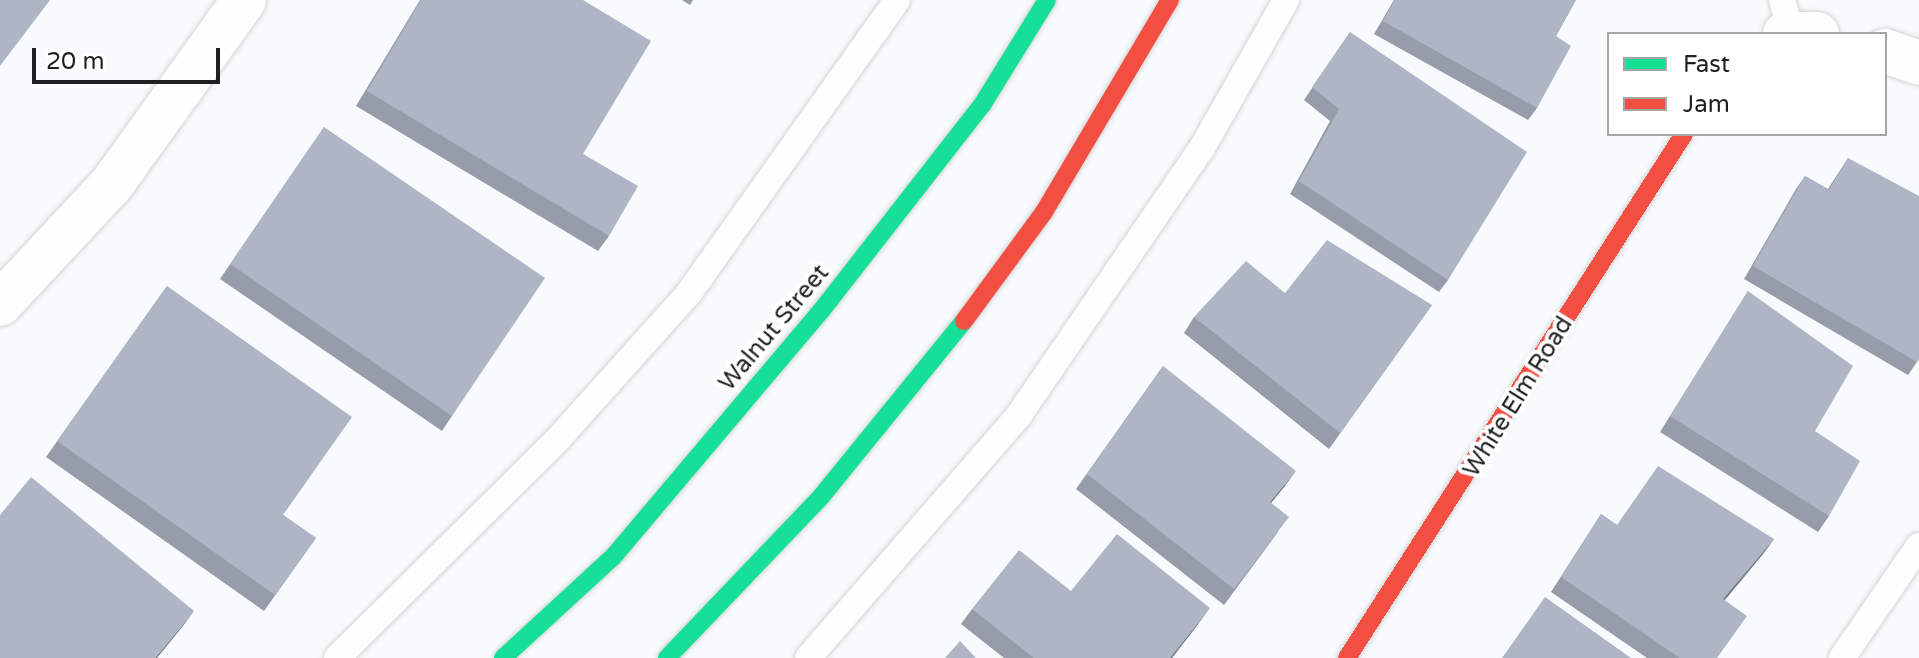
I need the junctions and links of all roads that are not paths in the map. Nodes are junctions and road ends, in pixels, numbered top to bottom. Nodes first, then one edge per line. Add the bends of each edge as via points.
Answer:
1 (244, 0) edge
2 (897, 0) edge
3 (1047, 0) edge
4 (1170, 0) edge
5 (1286, 0) edge
6 (1887, 52) edge
7 (1919, 63) edge
8 (1683, 136) edge
9 (0, 304) edge
10 (1919, 546) edge
11 (337, 658) edge
12 (503, 658) edge
13 (667, 658) edge
14 (808, 658) edge
15 (1347, 658) edge
16 (1842, 658) edge

1 - 9 street via 112,184
2 - 11 lane via 689,293 559,438
3 - 12 main road, Walnut Street via 982,105 821,311 613,557
4 - 13 main road via 1044,212 934,362 820,498
5 - 14 lane via 1202,148 1019,415
6 - 7 street
8 - 15 main road, White Elm Road
10 - 16 lane

